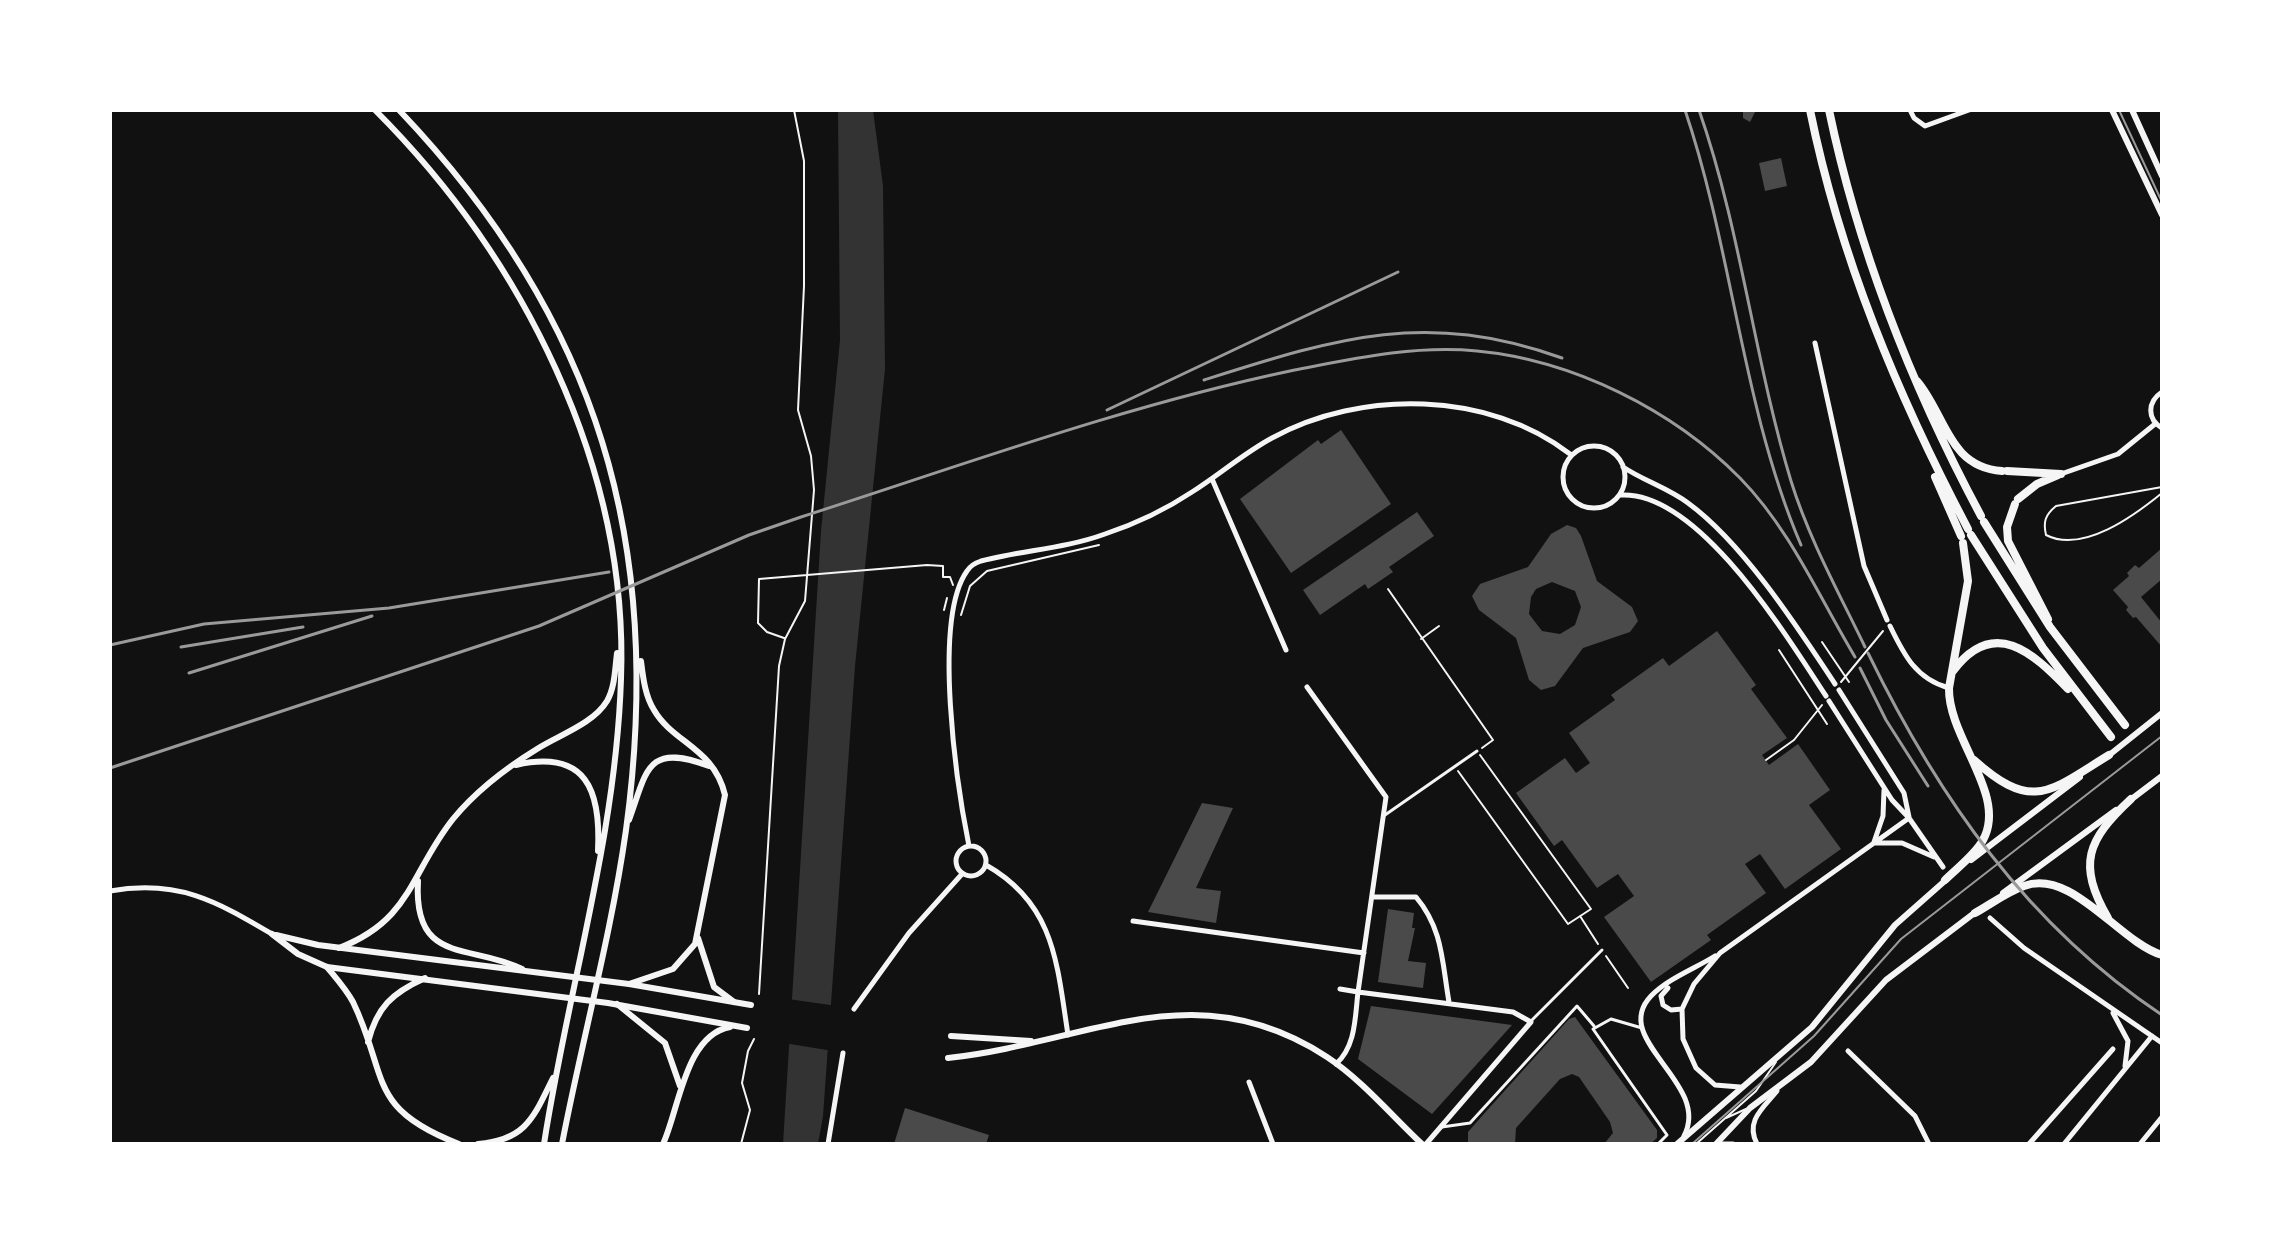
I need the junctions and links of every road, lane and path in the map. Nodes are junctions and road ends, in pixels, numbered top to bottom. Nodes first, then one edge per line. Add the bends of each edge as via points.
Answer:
1 (375, 110) edge
2 (399, 110) edge
3 (794, 110) edge
4 (1810, 110) edge
5 (1829, 110) edge
6 (1835, 110) edge
7 (1910, 110) edge
8 (1969, 110) edge
9 (2112, 110) edge
10 (2132, 110) edge
11 (1838, 152) junction
12 (2162, 176) edge
13 (2162, 215) edge
14 (1815, 343) dead end
15 (1910, 372) junction
16 (2162, 392) edge
17 (2155, 424) junction
18 (2162, 428) edge
19 (1570, 454) junction
20 (1623, 467) junction
21 (2061, 474) junction
22 (1212, 479) junction
23 (2162, 487) edge
24 (2162, 493) edge
25 (1621, 495) junction
26 (1966, 536) junction
27 (1388, 589) dead end
28 (948, 613) dead end
29 (1439, 626) dead end
30 (2050, 627) junction
31 (1883, 630) dead end
32 (785, 639) junction
33 (1421, 639) junction
34 (1822, 642) dead end
35 (638, 648) junction
36 (1286, 650) dead end
37 (1779, 650) dead end
38 (619, 651) junction
39 (1952, 672) junction
40 (1849, 682) dead end
41 (1307, 687) dead end
42 (1949, 688) junction
43 (1836, 689) junction
44 (1826, 701) junction
45 (2162, 713) edge
46 (2092, 715) junction
47 (1827, 724) dead end
48 (2125, 725) dead end
49 (2111, 737) dead end
50 (1477, 751) junction
51 (2109, 755) junction
52 (1970, 756) junction
53 (1766, 760) dead end
54 (712, 767) junction
55 (1455, 767) junction
56 (507, 770) junction
57 (2162, 776) edge
58 (1884, 788) junction
59 (2131, 799) junction
60 (1382, 817) junction
61 (1909, 818) junction
62 (626, 830) junction
63 (1874, 843) junction
64 (969, 846) junction
65 (1937, 859) junction
66 (986, 865) junction
67 (1943, 867) dead end
68 (598, 871) junction
69 (962, 874) junction
70 (418, 879) junction
71 (1945, 880) junction
72 (110, 891) edge
73 (1373, 897) junction
74 (1975, 913) junction
75 (1990, 918) dead end
76 (1133, 921) dead end
77 (2110, 922) junction
78 (272, 934) junction
79 (698, 938) junction
80 (339, 948) junction
81 (1602, 950) dead end
82 (1364, 953) junction
83 (1720, 953) junction
84 (2162, 955) edge
85 (327, 967) junction
86 (522, 969) junction
87 (425, 978) junction
88 (1678, 979) junction
89 (629, 984) junction
90 (1340, 989) dead end
91 (1358, 992) junction
92 (759, 994) dead end
93 (734, 1002) junction
94 (1449, 1002) junction
95 (617, 1004) junction
96 (751, 1005) dead end
97 (854, 1009) dead end
98 (1682, 1009) junction
99 (2110, 1009) junction
100 (1531, 1022) junction
101 (1594, 1026) junction
102 (730, 1027) junction
103 (747, 1028) dead end
104 (1642, 1028) junction
105 (951, 1036) dead end
106 (1068, 1036) junction
107 (2152, 1036) junction
108 (754, 1039) dead end
109 (368, 1042) junction
110 (1038, 1042) junction
111 (2162, 1043) edge
112 (2113, 1049) dead end
113 (1848, 1051) dead end
114 (843, 1053) dead end
115 (1779, 1057) junction
116 (948, 1058) dead end
117 (1336, 1064) junction
118 (558, 1067) junction
119 (2124, 1072) junction
120 (1757, 1075) junction
121 (1249, 1082) dead end
122 (680, 1088) junction
123 (1777, 1091) junction
124 (1754, 1105) junction
125 (2162, 1117) edge
126 (1722, 1121) junction
127 (565, 1127) junction
128 (1439, 1128) junction
129 (459, 1144) edge
130 (478, 1144) edge
131 (544, 1144) edge
132 (562, 1144) edge
133 (568, 1144) edge
134 (663, 1144) edge
135 (741, 1144) edge
136 (828, 1144) edge
137 (1273, 1144) edge
138 (1424, 1144) edge
139 (1658, 1144) edge
140 (1677, 1144) edge
141 (1696, 1144) edge
142 (1717, 1144) edge
143 (1733, 1144) edge
144 (1757, 1144) edge
145 (1929, 1144) edge
146 (2029, 1144) edge
147 (2064, 1144) edge
148 (2140, 1144) edge

1 - 38 main road via 440,184 508,277 559,374 603,513
2 - 35 main road via 500,234 545,305 584,389 621,510 632,565
3 - 32 path via 804,161 798,410 814,490 805,601
4 - 26 highway via 1864,300
5 - 11 highway
6 - 11 highway
7 - 8 street via 1925,126
9 - 13 main road
10 - 12 main road
11 - 15 highway via 1863,246
14 - 42 street via 1861,555 1913,668 1929,682
15 - 21 highway via 1965,458 1989,470
15 - 30 highway via 1982,519
16 - 17 street via 2151,406
17 - 18 street
17 - 21 street via 2118,454
19 - 20 street via 1596,446
19 - 22 street via 1548,437 1486,414 1428,405 1376,406 1306,421
19 - 25 street via 1562,480 1578,501 1603,507
20 - 25 street
20 - 43 street via 1687,502 1711,524 1776,597
21 - 30 highway via 2037,484 2017,501 2007,527 2008,541
22 - 36 street
22 - 64 street via 1140,521 1104,535 978,562 966,573 954,614 949,672
23 - 24 lane via 2056,506 2047,513 2046,535 2057,540 2085,536 2123,521
25 - 44 street via 1655,499 1692,524 1769,612
26 - 39 highway via 1968,581
26 - 46 highway
27 - 33 path
28 - 32 path via 943,607 953,584 950,577 943,577 943,566 759,579 758,623
29 - 33 path
30 - 48 highway
31 - 43 path
32 - 92 path via 779,666
33 - 50 path via 1493,740
34 - 40 path
35 - 54 main road via 653,710
35 - 62 main road
37 - 47 path
38 - 56 main road via 611,691 601,709
38 - 68 main road via 615,758
39 - 42 highway
39 - 46 highway via 1976,648 2017,646 2029,651
41 - 60 street via 1386,797
42 - 52 highway via 1950,710
43 - 61 street via 1904,793
44 - 53 path via 1794,740
44 - 58 street
45 - 51 main road
46 - 49 highway
50 - 55 street
50 - 55 path via 1591,909 1568,924
51 - 52 highway via 2062,784 2033,793 2005,785
51 - 71 main road
52 - 71 highway via 1987,798 1989,821 1981,843
54 - 62 main road via 679,756 655,763 643,775
54 - 79 main road via 722,782 725,805
55 - 60 street
56 - 68 main road via 553,762 586,780 599,810
56 - 70 main road via 453,820
57 - 59 main road
58 - 61 street
58 - 63 street via 1883,816
59 - 74 main road
59 - 77 highway via 2102,829 2089,857 2092,884
60 - 73 street
61 - 63 street
61 - 65 street
62 - 127 main road
63 - 65 street via 1902,843
63 - 83 street
64 - 66 street via 982,851
64 - 69 street via 955,859
65 - 67 street
66 - 69 street via 976,876
66 - 106 street via 1022,890 1043,920 1056,959
68 - 118 main road
69 - 97 street via 909,933
70 - 80 main road via 379,928
70 - 86 main road via 420,916 438,941 461,954
71 - 115 main road via 1895,925 1819,1019
72 - 78 street via 192,892
73 - 82 street
73 - 94 street via 1416,897 1425,908 1435,922
74 - 77 highway via 2023,886 2043,884 2068,891
74 - 123 main road via 1886,980 1819,1054
75 - 99 street
76 - 82 street
77 - 84 highway
78 - 80 main road
78 - 85 main road
79 - 89 main road via 673,969
79 - 93 main road via 714,987
80 - 86 main road
81 - 100 street
82 - 91 street
83 - 88 street
83 - 98 street via 1691,988
85 - 87 main road
85 - 109 main road via 350,997
86 - 89 main road
87 - 95 main road
87 - 109 main road via 384,1003
88 - 98 street via 1661,1001 1666,1008
88 - 104 street via 1649,999
89 - 93 main road
90 - 91 street
91 - 94 street
91 - 117 street via 1351,1043
93 - 96 main road
94 - 100 street via 1513,1012
95 - 102 main road
95 - 122 main road via 665,1043
98 - 120 street via 1684,1045 1705,1079 1731,1089
99 - 107 street
99 - 119 street via 2128,1042
100 - 128 street
101 - 104 street via 1611,1019
101 - 128 street via 1577,1006 1470,1123
101 - 139 street via 1667,1135
102 - 103 main road
102 - 122 main road via 705,1044
104 - 140 street via 1689,1103 1689,1122
105 - 110 main road
106 - 110 main road
106 - 117 main road via 1155,1016 1217,1014 1278,1030
107 - 111 street
107 - 119 street
108 - 135 path via 742,1083 750,1110
109 - 129 main road via 378,1076 395,1104 421,1127
110 - 116 main road
112 - 146 street
113 - 145 street via 1915,1116
114 - 136 street
115 - 120 main road
115 - 126 lane via 1756,1091
117 - 138 main road
118 - 130 main road via 531,1122 506,1138
118 - 131 main road
119 - 147 street
120 - 140 main road
121 - 137 street
122 - 134 main road
123 - 124 main road
123 - 144 street via 1754,1119
124 - 126 lane
124 - 142 main road
125 - 148 street
126 - 141 lane
127 - 132 main road
127 - 133 main road
128 - 138 street
142 - 143 street

